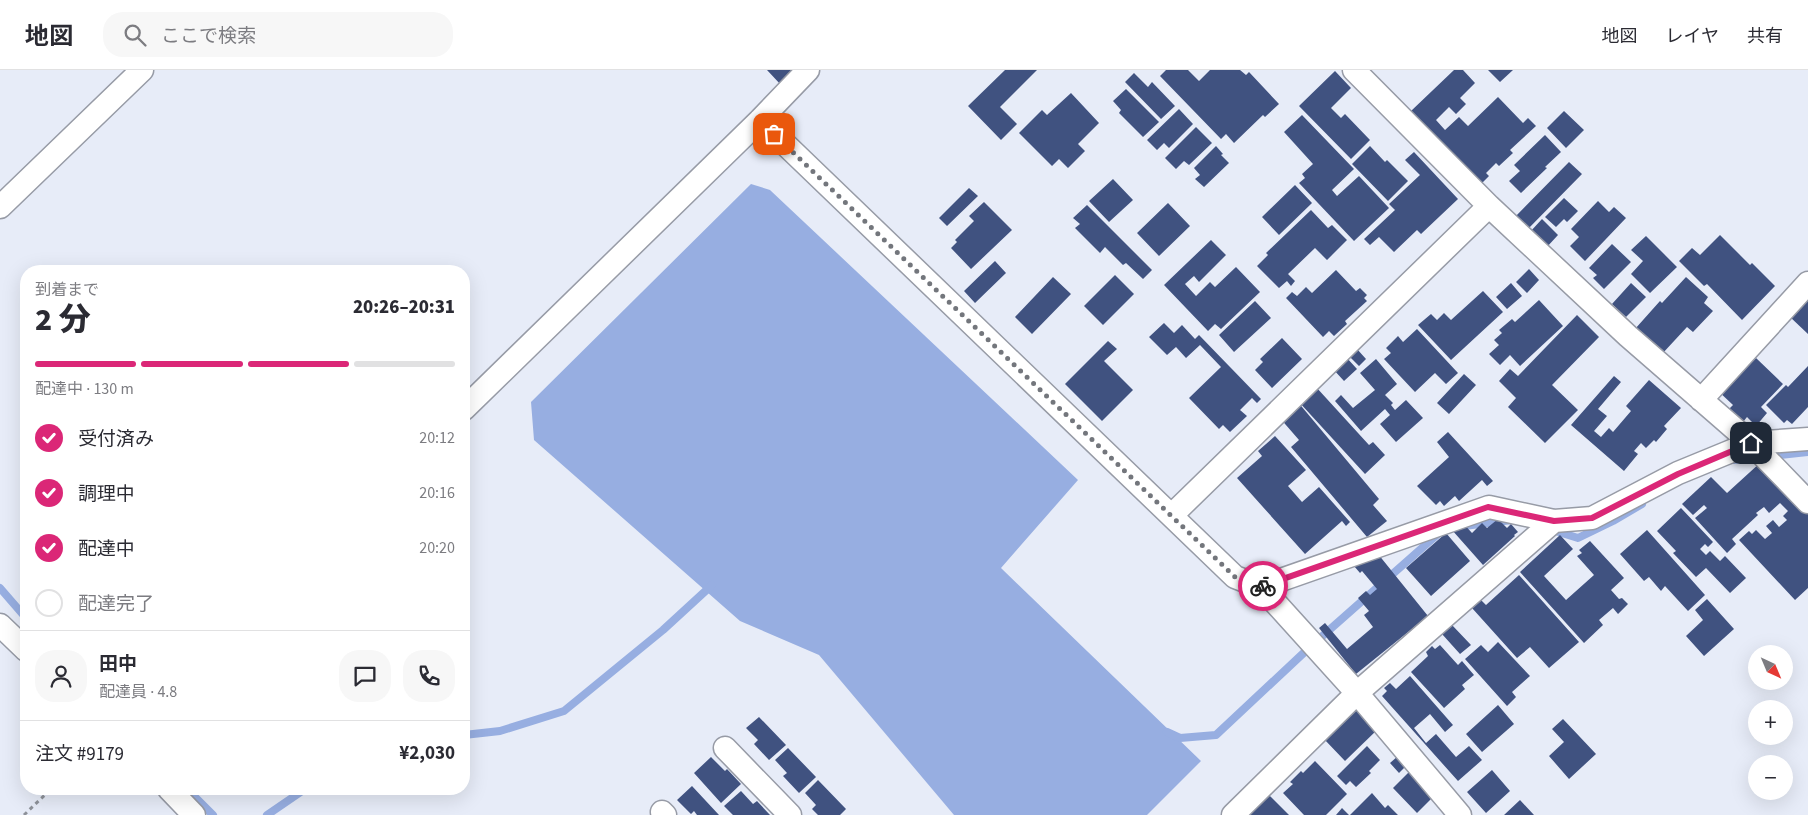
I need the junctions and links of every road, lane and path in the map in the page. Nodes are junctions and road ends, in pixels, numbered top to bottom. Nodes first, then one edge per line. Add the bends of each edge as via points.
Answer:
1 (142, 70) edge
2 (808, 70) edge
3 (1354, 70) edge
4 (760, 120) junction
5 (1489, 206) junction
6 (0, 207) edge
7 (1808, 283) edge
8 (1701, 400) junction
9 (470, 403) edge
10 (1808, 439) edge
11 (1751, 443) junction
12 (1808, 502) edge
13 (1172, 516) junction
14 (1554, 521) junction
15 (1261, 587) junction
16 (0, 625) edge
17 (20, 644) edge
18 (1357, 693) junction
19 (725, 748) dead end
20 (45, 795) edge
21 (174, 795) edge
22 (24, 815) edge
23 (194, 815) edge
24 (790, 815) edge
25 (1233, 815) edge
26 (1460, 815) edge

1 - 6 street
2 - 4 street
3 - 5 street
4 - 9 street
4 - 13 street
5 - 8 street
5 - 13 street
7 - 8 street
8 - 11 street
10 - 11 street
11 - 12 street
11 - 14 street via 1678,474 1592,518
13 - 15 street via 1235,577
14 - 15 street via 1488,507
14 - 18 street
15 - 18 street
16 - 17 street
18 - 25 street
18 - 26 street
19 - 24 street
20 - 22 path
21 - 23 street

